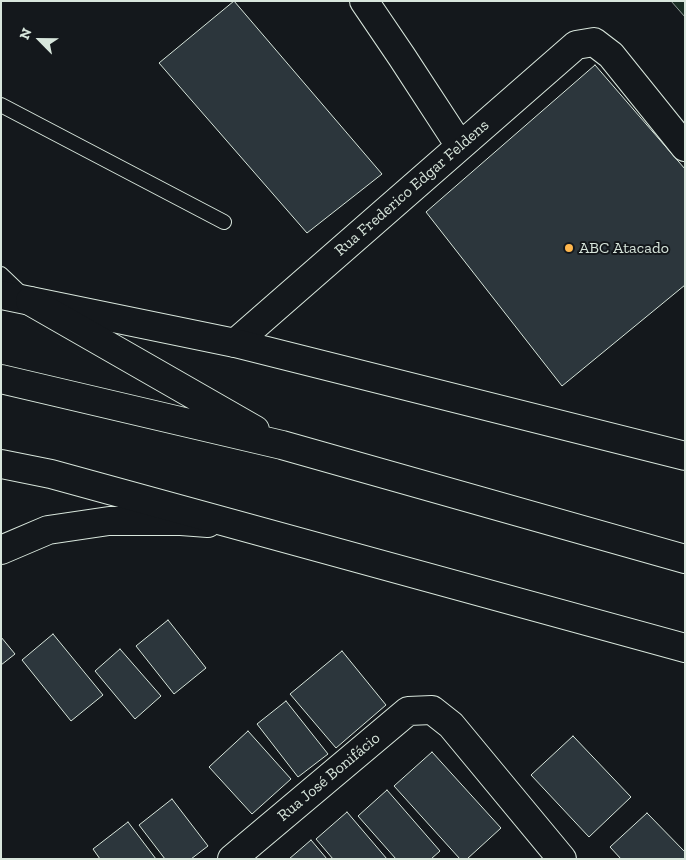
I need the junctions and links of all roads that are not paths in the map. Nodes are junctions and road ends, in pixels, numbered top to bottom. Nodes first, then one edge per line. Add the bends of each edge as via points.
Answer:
1 (364, 1) edge
2 (1, 105) edge
3 (460, 146) junction
4 (685, 147) edge
5 (224, 222) dead end
6 (1, 274) edge
7 (1, 296) edge
8 (30, 301) junction
9 (235, 343) junction
10 (1, 379) edge
11 (282, 445) junction
12 (685, 456) edge
13 (1, 464) edge
14 (244, 527) junction
15 (1, 550) edge
16 (685, 559) edge
17 (685, 648) edge
18 (232, 859) edge
19 (562, 859) edge

1 - 3 main road
2 - 5 lane
3 - 4 main road, Rua Frederico Edgar Feldens via 576,45 594,42 611,55
3 - 9 main road, Rua Frederico Edgar Feldens
6 - 8 lane
7 - 8 main road
8 - 9 main road
8 - 11 main road
9 - 12 main road
10 - 11 main road
11 - 16 main road
13 - 14 main road via 51,474
14 - 15 main road via 180,521 109,521 48,530
14 - 17 main road
18 - 19 main road, Rua José Bonifácio via 408,711 432,710 451,725

